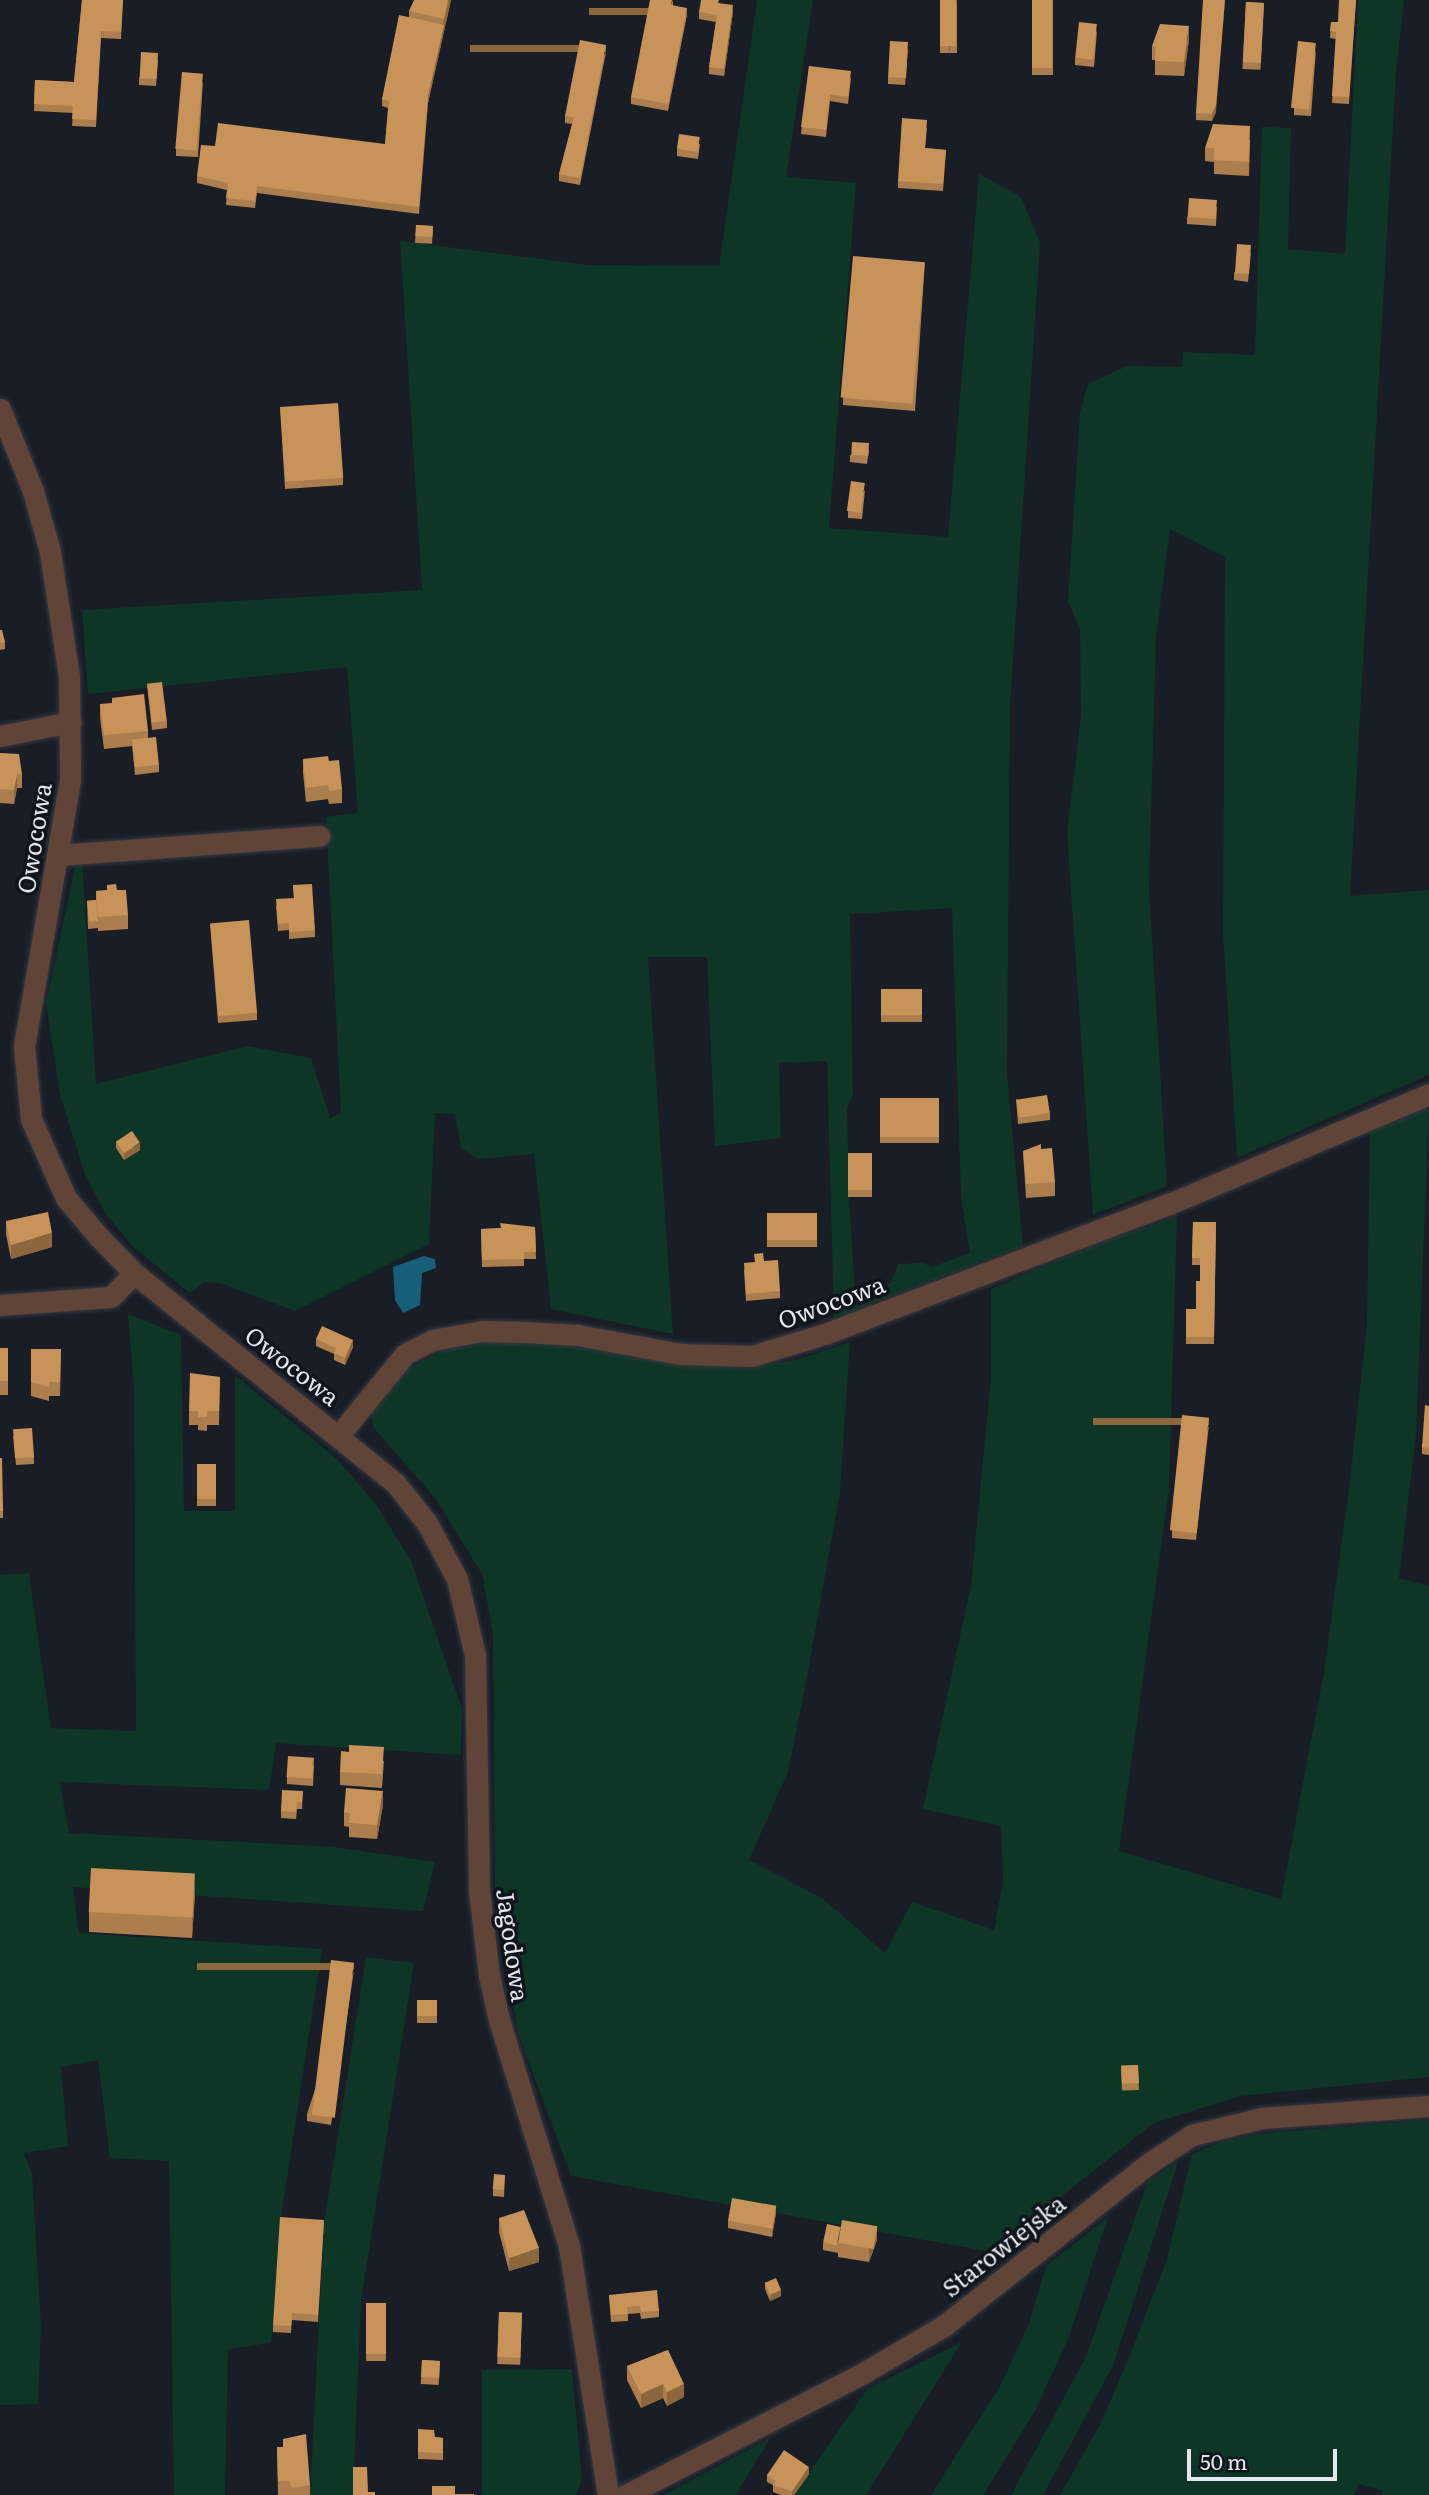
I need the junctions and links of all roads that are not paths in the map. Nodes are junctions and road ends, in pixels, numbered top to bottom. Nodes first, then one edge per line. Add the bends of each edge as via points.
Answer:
1 (0, 409) edge
2 (71, 722) junction
3 (0, 736) edge
4 (319, 836) dead end
5 (60, 855) junction
6 (1429, 1094) edge
7 (134, 1273) junction
8 (0, 1305) edge
9 (338, 1435) junction
10 (1429, 2106) edge
11 (608, 2495) edge
12 (626, 2495) edge

1 - 2 street, Owocowa via 33,491 50,552 64,626
2 - 3 street
2 - 5 street, Owocowa
4 - 5 street
5 - 7 street, Owocowa via 27,1012 28,1103 43,1154 65,1198
6 - 9 street, Owocowa via 1169,1204 827,1333 752,1356 681,1354 578,1335 524,1332 482,1331 432,1340 405,1354
7 - 8 street via 111,1297
7 - 9 street, Owocowa
9 - 11 street, Jagodowa via 396,1484 427,1523 446,1553 468,1613 475,1655 479,1890 489,1975 569,2246
10 - 12 street, Starowiejska via 1262,2118 1192,2135 923,2339

